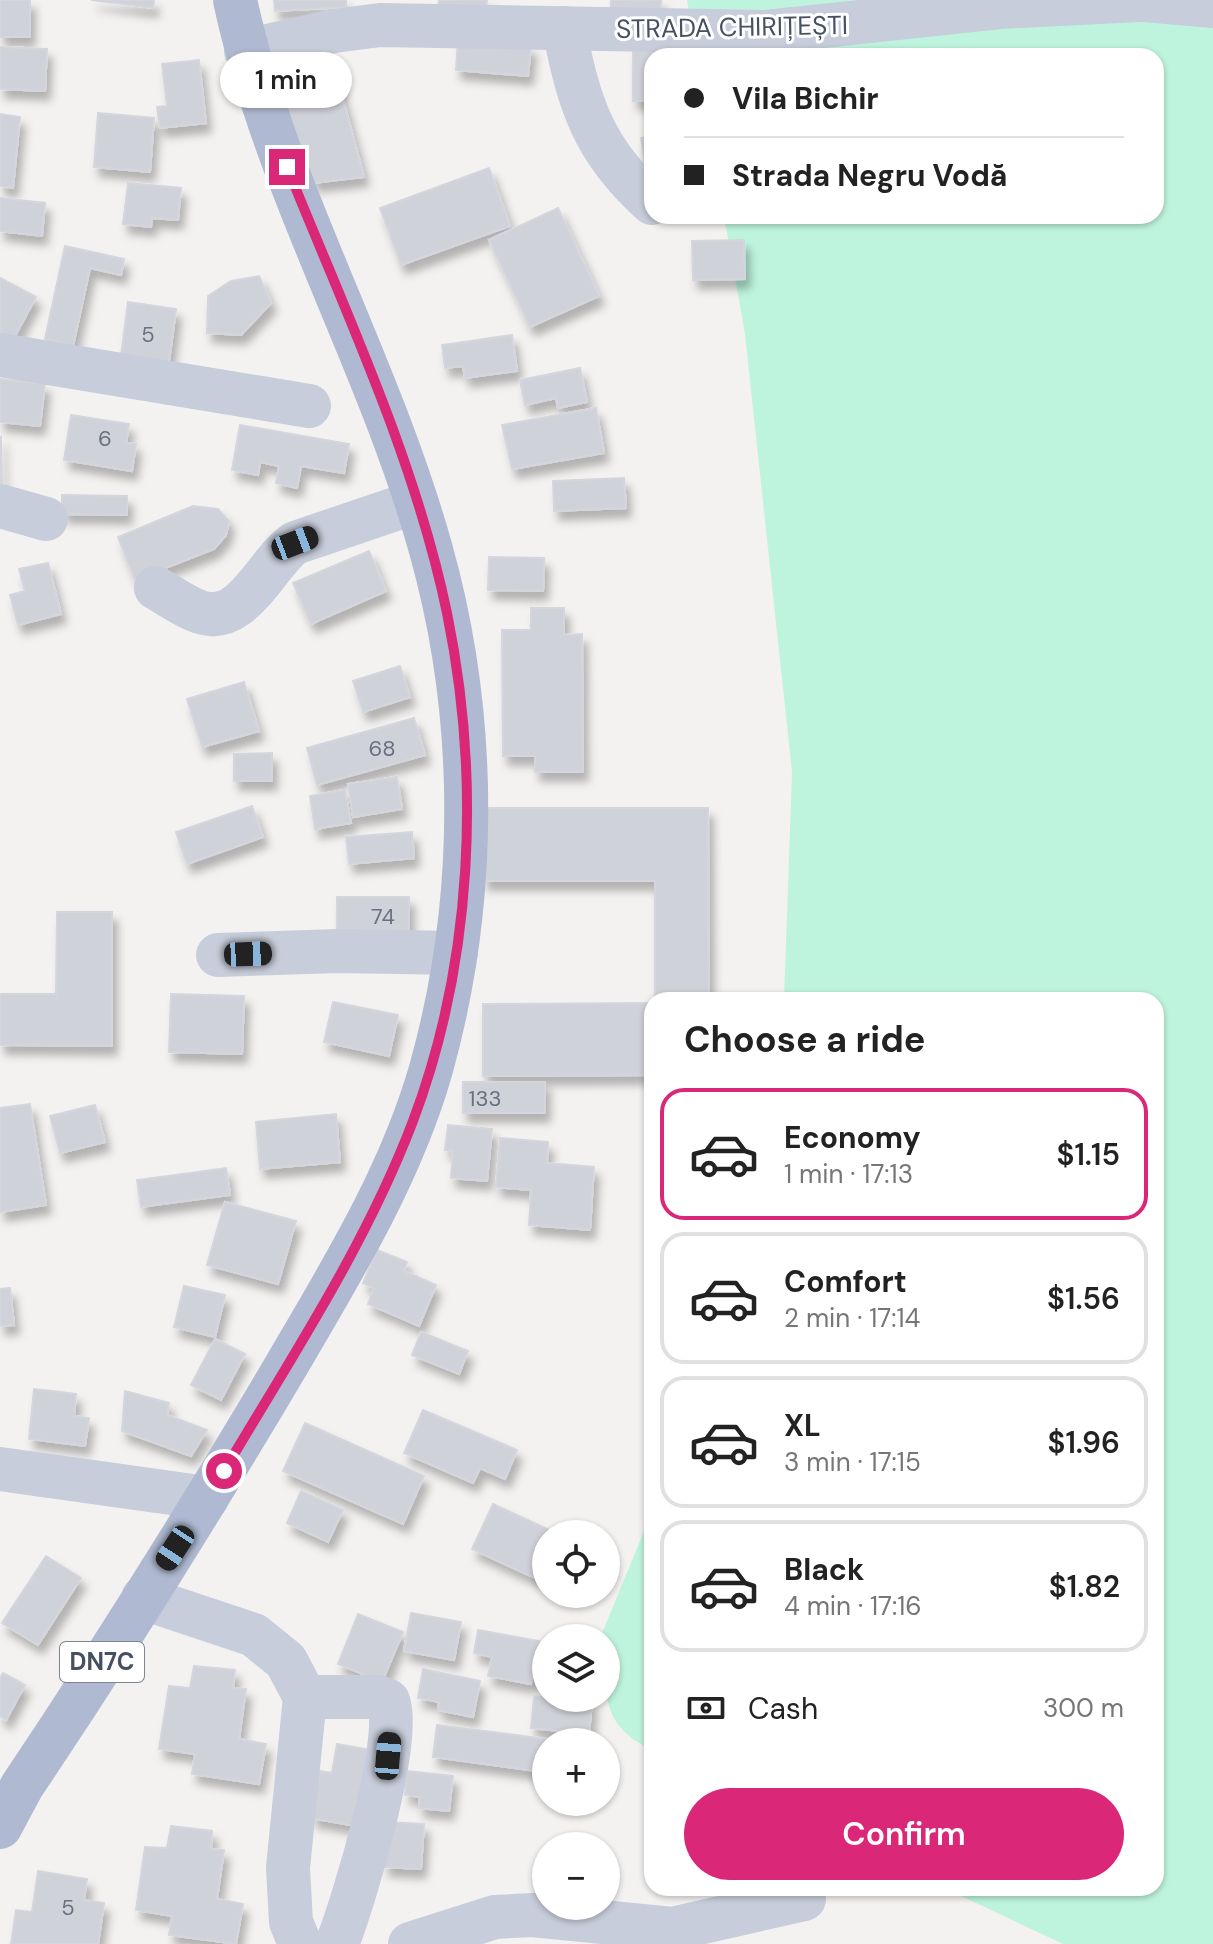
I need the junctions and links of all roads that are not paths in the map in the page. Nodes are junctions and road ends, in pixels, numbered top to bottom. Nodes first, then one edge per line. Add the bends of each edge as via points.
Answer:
1 (235, 0) edge
2 (1142, 0) edge
3 (1213, 6) edge
4 (379, 12) edge
5 (564, 28) junction
6 (246, 51) junction
7 (644, 195) edge
8 (0, 355) edge
9 (309, 406) dead end
10 (416, 502) junction
11 (0, 506) edge
12 (46, 519) dead end
13 (156, 588) dead end
14 (456, 953) junction
15 (218, 955) dead end
16 (0, 1469) edge
17 (207, 1498) junction
18 (143, 1598) junction
19 (305, 1697) junction
20 (0, 1827) edge
21 (804, 1899) dead end
22 (673, 1937) edge
23 (300, 1944) edge
24 (337, 1944) edge
25 (410, 1944) edge

1 - 6 main road, DN7C
2 - 3 street, STRADA CHIRIȚEȘTI
2 - 5 street, STRADA CHIRIȚEȘTI via 1000,7 766,32
4 - 5 street, STRADA CHIRIȚEȘTI
4 - 6 street, STRADA CHIRIȚEȘTI via 334,31
5 - 7 street via 588,123 614,164
6 - 10 main road, DN7C via 263,108
8 - 9 street
10 - 13 street via 295,543 235,609 219,616 200,612
10 - 14 main road, DN7C via 447,612 461,701 466,809
11 - 12 street
14 - 15 street
14 - 17 main road, DN7C via 430,1072 392,1172 343,1268
16 - 17 street
17 - 18 main road, DN7C
18 - 19 street via 254,1635 286,1661
18 - 20 main road, DN7C
19 - 23 street via 288,1868 291,1922
19 - 24 street via 378,1697 388,1701 392,1714 388,1756 358,1882
21 - 22 street
22 - 25 street via 532,1915 495,1917

